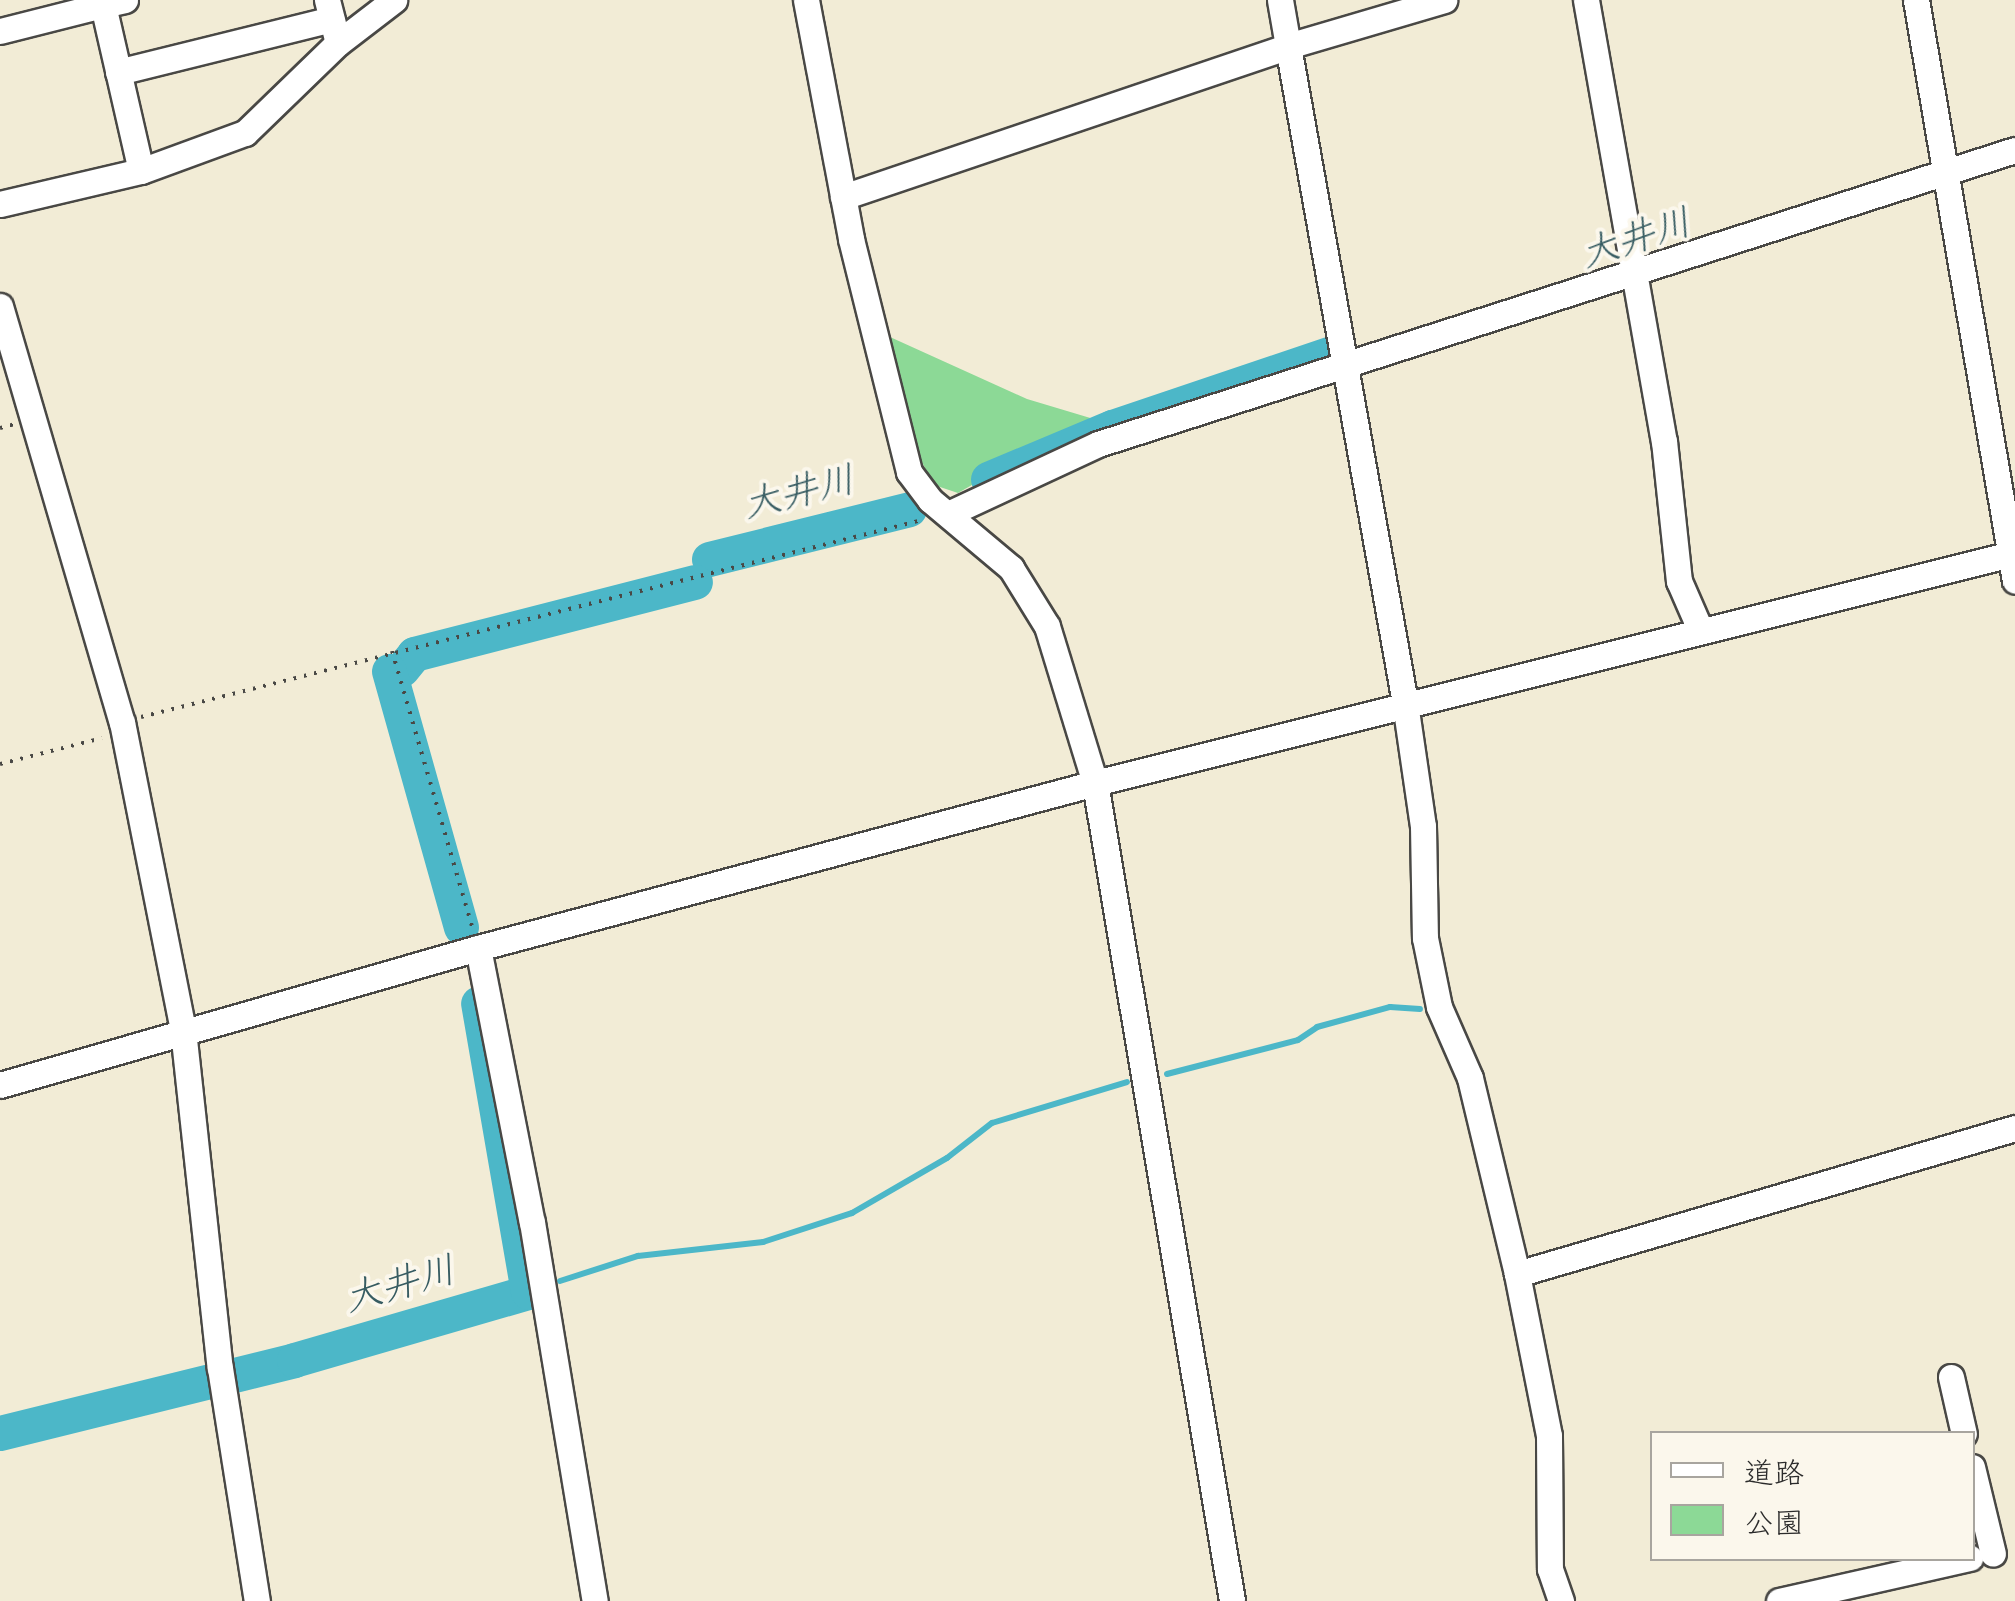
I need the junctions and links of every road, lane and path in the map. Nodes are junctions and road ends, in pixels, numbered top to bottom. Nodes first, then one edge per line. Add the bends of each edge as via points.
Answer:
1 (394, 0) edge
2 (806, 0) edge
3 (1280, 0) edge
4 (1444, 0) edge
5 (1586, 0) edge
6 (1916, 0) edge
7 (110, 2) edge
8 (332, 21) edge
9 (0, 31) edge
10 (1288, 46) junction
11 (118, 72) junction
12 (2015, 150) edge
13 (141, 171) junction
14 (1944, 171) junction
15 (843, 197) junction
16 (0, 204) edge
17 (1634, 269) junction
18 (0, 306) edge
19 (1341, 364) junction
20 (950, 514) junction
21 (2012, 553) edge
22 (2015, 580) edge
23 (1699, 627) junction
24 (392, 651) junction
25 (1404, 703) junction
26 (122, 728) junction
27 (0, 764) edge
28 (1096, 783) junction
29 (478, 948) junction
30 (182, 1030) junction
31 (0, 1086) edge
32 (2015, 1128) edge
33 (1517, 1274) junction
34 (1951, 1377) dead end
35 (1963, 1431) edge
36 (1975, 1484) edge
37 (1988, 1556) edge
38 (1965, 1561) edge
39 (257, 1601) edge
40 (595, 1601) edge
41 (1232, 1601) edge
42 (1561, 1601) edge
43 (1779, 1601) edge

1 - 8 street
2 - 15 street
3 - 10 street
4 - 10 street
5 - 17 street
6 - 14 street
7 - 9 street
7 - 11 street
8 - 11 street
8 - 13 street via 245,133
10 - 15 street
10 - 19 street
11 - 13 street
12 - 14 street
13 - 16 street
14 - 17 street
14 - 21 street
15 - 20 street via 904,458 930,500
17 - 19 street
17 - 23 street via 1664,441 1678,581
18 - 26 street
19 - 20 street via 1098,444
19 - 25 street
20 - 24 path
20 - 28 street via 1011,568 1047,626
21 - 22 street
21 - 23 street
23 - 25 street
24 - 26 path
24 - 29 path
25 - 28 street
25 - 33 street via 1423,826 1425,938 1439,1008 1470,1078
26 - 27 path
26 - 30 street
28 - 29 street
28 - 41 street
29 - 30 street
29 - 40 street
30 - 31 street
30 - 39 street via 221,1375
32 - 33 street
33 - 42 street via 1548,1436 1550,1569
34 - 35 street
36 - 37 street
38 - 43 street

